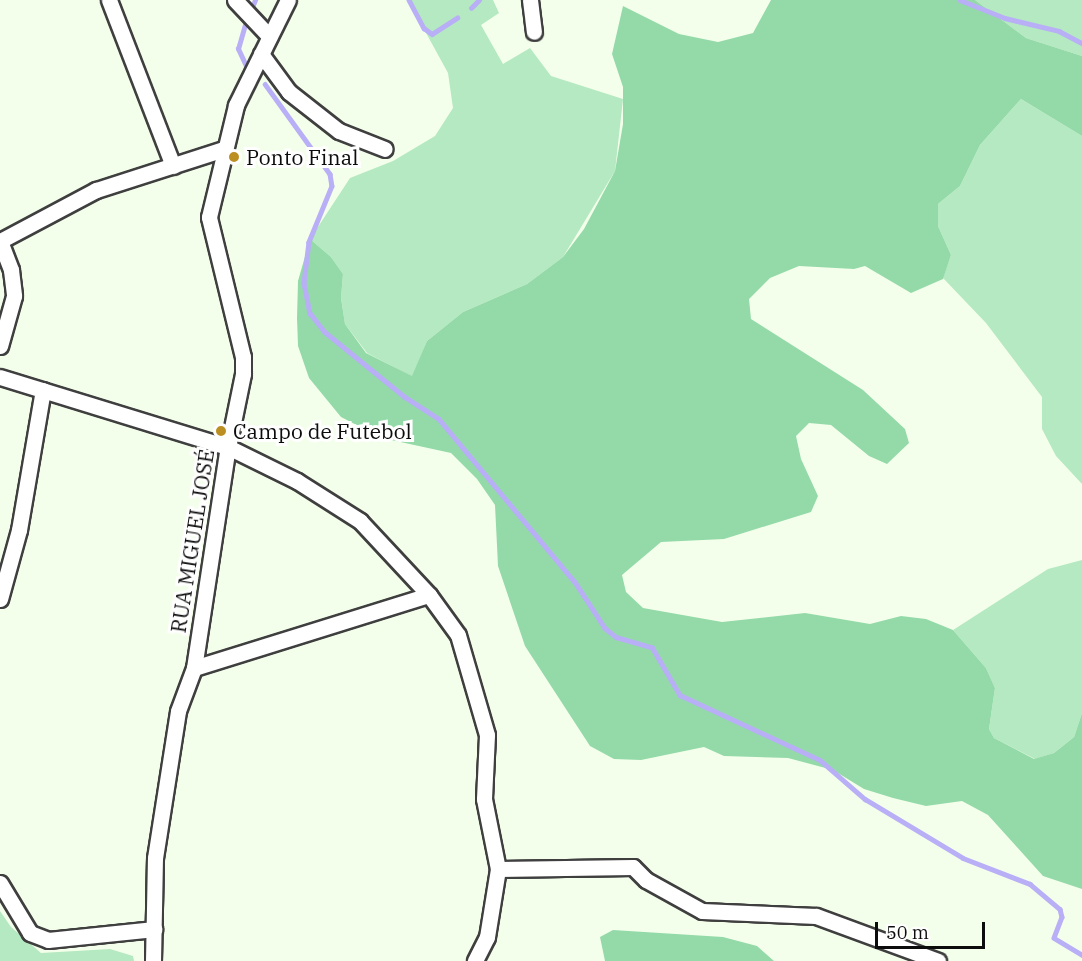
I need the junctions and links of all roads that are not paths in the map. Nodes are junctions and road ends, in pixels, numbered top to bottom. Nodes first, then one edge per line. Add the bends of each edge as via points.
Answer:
1 (109, 0) edge
2 (235, 0) edge
3 (288, 0) edge
4 (530, 0) edge
5 (534, 32) dead end
6 (269, 36) junction
7 (261, 54) junction
8 (224, 149) junction
9 (385, 149) dead end
10 (173, 166) junction
11 (0, 241) edge
12 (0, 346) edge
13 (0, 377) edge
14 (43, 390) junction
15 (228, 447) junction
16 (429, 595) junction
17 (0, 599) edge
18 (194, 668) junction
19 (498, 869) junction
20 (0, 883) edge
21 (154, 929) junction
22 (153, 961) edge
23 (475, 961) edge
24 (938, 961) edge

1 - 10 street
2 - 6 street
3 - 6 street, RUA MIGUEL JOSÉ
4 - 5 street
6 - 7 street, RUA MIGUEL JOSÉ
7 - 8 street, RUA MIGUEL JOSÉ via 236,105
7 - 9 street via 289,92 339,131
8 - 10 street
8 - 15 street, RUA MIGUEL JOSÉ via 209,217 243,357
10 - 11 street via 96,190
11 - 12 street via 11,270 14,296
13 - 14 street
14 - 15 street
14 - 17 street via 19,530
15 - 16 street via 297,481 360,521
15 - 18 street, RUA MIGUEL JOSÉ
16 - 18 street
16 - 19 street via 458,635 488,735 484,799
18 - 21 street, RUA MIGUEL JOSÉ via 176,722 155,858
19 - 23 street via 487,937
19 - 24 street via 633,867 646,880 702,911 816,916
20 - 21 street via 30,933 48,940
21 - 22 street, RUA MIGUEL JOSÉ

